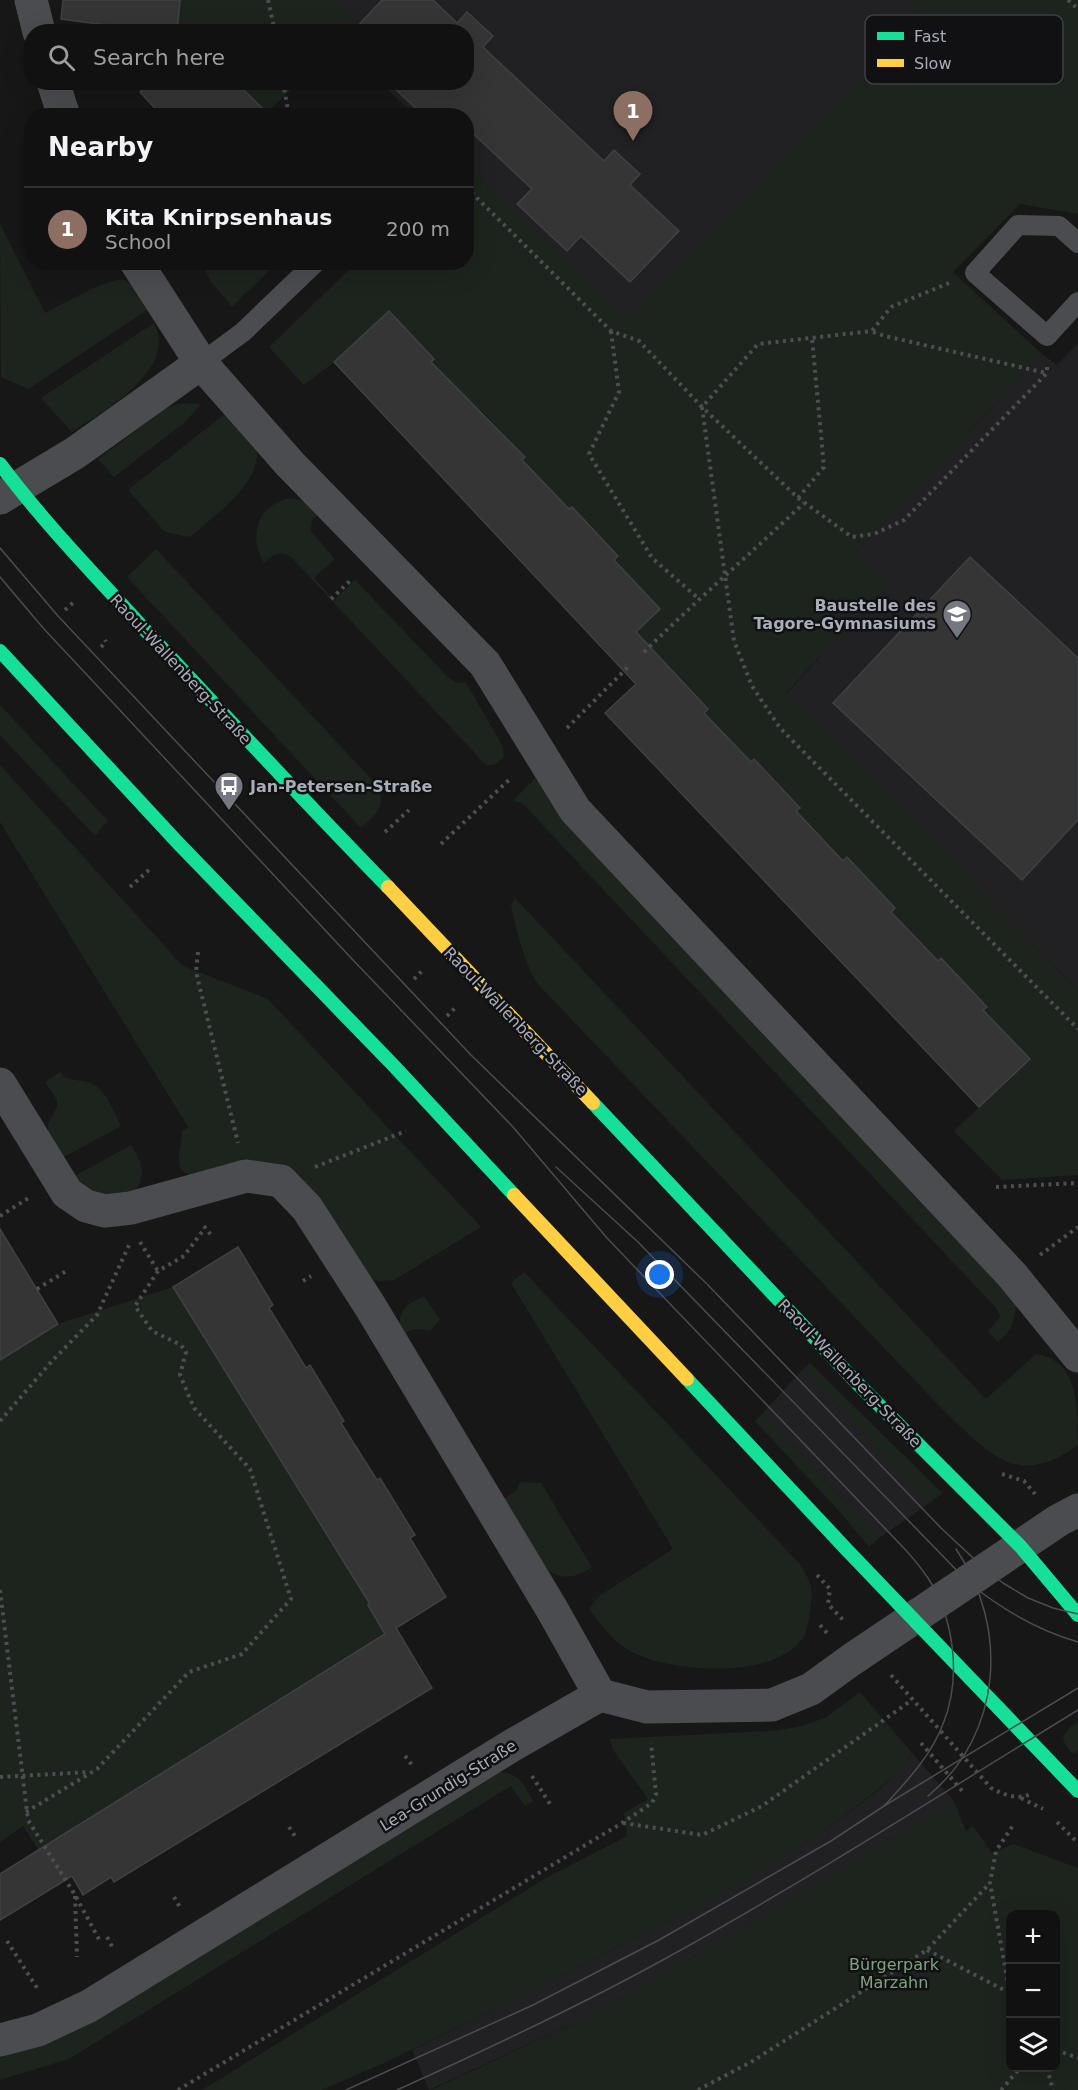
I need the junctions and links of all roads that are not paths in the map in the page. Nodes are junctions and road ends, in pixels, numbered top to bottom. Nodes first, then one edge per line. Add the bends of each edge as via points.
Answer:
1 (31, 0) edge
2 (37, 24) edge
3 (55, 90) edge
4 (61, 108) edge
5 (1078, 243) edge
6 (141, 270) edge
7 (308, 270) edge
8 (1078, 302) edge
9 (201, 363) junction
10 (6, 484) edge
11 (0, 651) edge
12 (0, 1084) edge
13 (1078, 1356) edge
14 (1078, 1510) edge
15 (1021, 1547) junction
16 (1078, 1615) edge
17 (913, 1618) junction
18 (600, 1695) junction
19 (1078, 1791) edge
20 (0, 2040) edge

1 - 2 street
3 - 4 street
5 - 8 lane via 1059,226 1018,225 975,273 1047,336
6 - 9 street
7 - 9 lane via 243,332
9 - 10 street, Raoul-Wallenberg-Straße via 75,453
9 - 13 street via 290,464 485,664 575,810 1012,1275
10 - 15 main road, Raoul-Wallenberg-Straße via 858,1384
11 - 17 main road
12 - 18 street via 68,1193 86,1206 105,1210 131,1208 246,1176 281,1180 307,1209 370,1306
14 - 15 street
15 - 16 main road, Raoul-Wallenberg-Straße
15 - 17 street
17 - 18 street via 811,1689 772,1705 646,1707
17 - 19 main road
18 - 20 street, Lea-Grundig-Straße via 89,2006 38,2030

